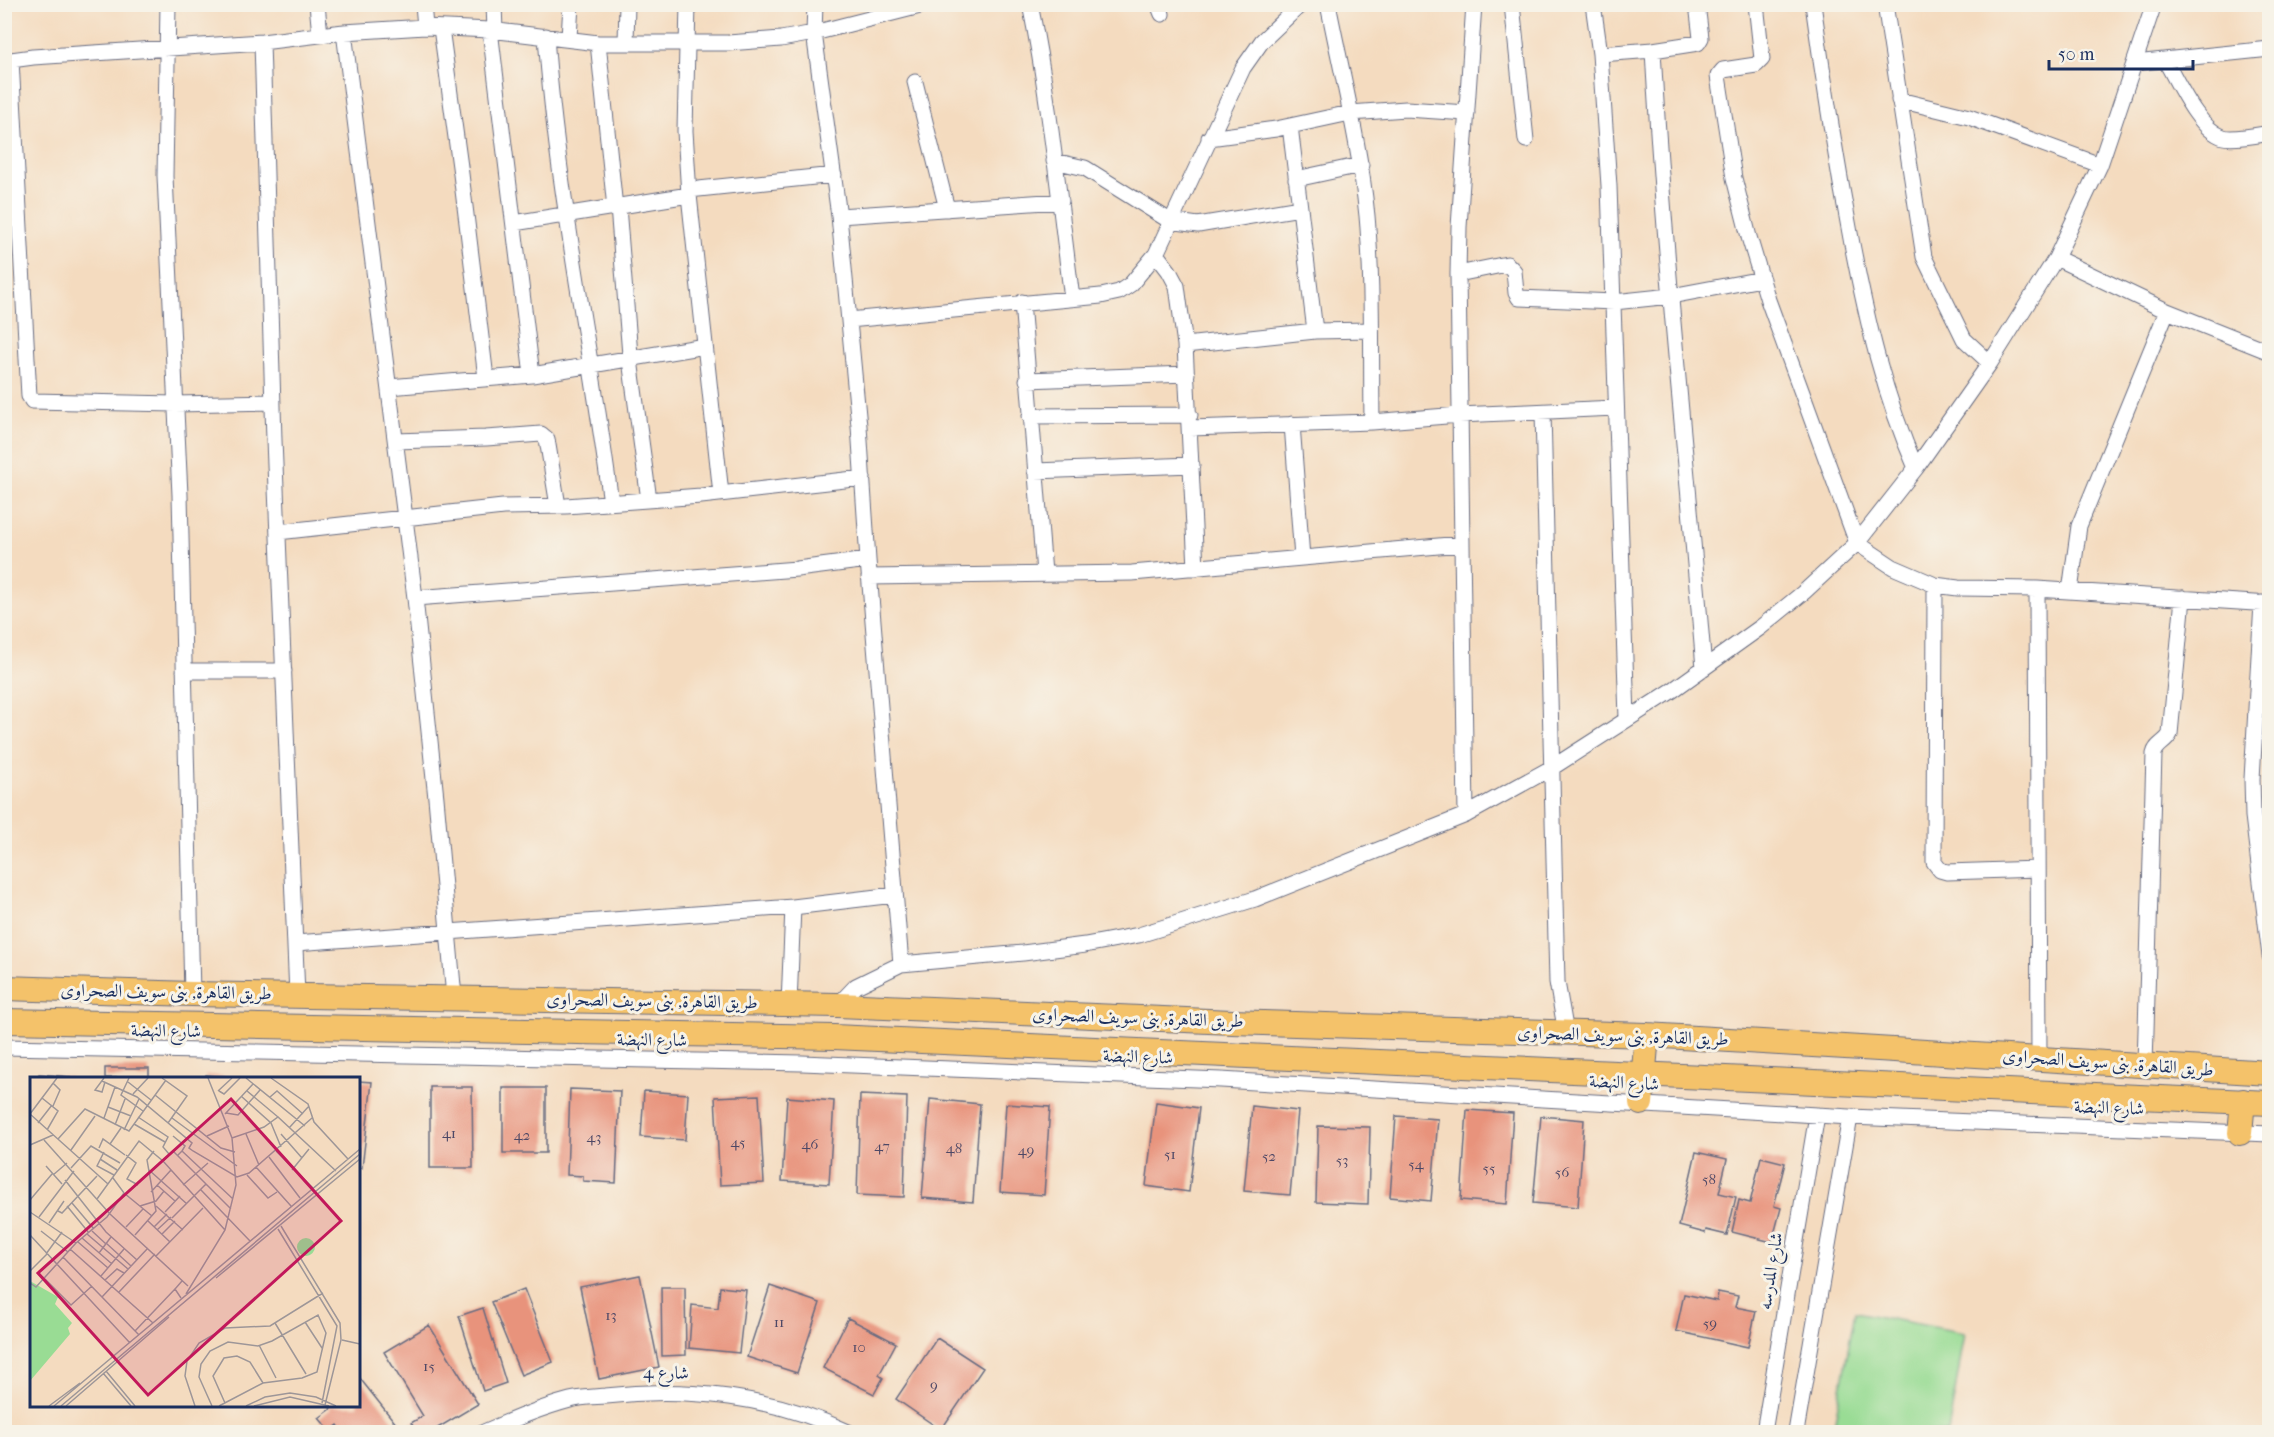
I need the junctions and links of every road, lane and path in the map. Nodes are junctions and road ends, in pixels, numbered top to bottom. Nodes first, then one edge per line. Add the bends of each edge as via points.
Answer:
1 (168, 4) edge
2 (317, 4) edge
3 (423, 4) edge
4 (494, 4) edge
5 (571, 4) edge
6 (627, 4) edge
7 (688, 4) edge
8 (815, 4) edge
9 (928, 4) edge
10 (1030, 4) edge
11 (1301, 4) edge
12 (1328, 4) edge
13 (1474, 4) edge
14 (1512, 4) edge
15 (1593, 4) edge
16 (1697, 4) edge
17 (1756, 4) edge
18 (1813, 4) edge
19 (1885, 4) edge
20 (2154, 4) edge
21 (425, 27) junction
22 (441, 28) junction
23 (493, 30) junction
24 (344, 32) junction
25 (814, 33) junction
26 (320, 35) junction
27 (546, 36) junction
28 (569, 39) junction
29 (262, 42) junction
30 (598, 43) junction
31 (626, 43) junction
32 (686, 44) junction
33 (168, 49) junction
34 (1653, 50) junction
35 (2270, 50) edge
36 (1600, 54) junction
37 (8, 60) edge
38 (2165, 60) junction
39 (2135, 63) junction
40 (915, 82) dead end
41 (1899, 100) junction
42 (1350, 113) junction
43 (1467, 113) junction
44 (1290, 126) junction
45 (2270, 134) edge
46 (1209, 138) junction
47 (1526, 140) dead end
48 (1054, 161) junction
49 (1361, 165) junction
50 (2100, 165) junction
51 (834, 175) junction
52 (1296, 179) junction
53 (689, 192) junction
54 (1061, 201) junction
55 (616, 207) junction
56 (1300, 208) junction
57 (946, 209) junction
58 (566, 214) junction
59 (839, 216) junction
60 (1170, 221) junction
61 (514, 222) junction
62 (1156, 254) junction
63 (2056, 258) junction
64 (1458, 274) junction
65 (1762, 279) junction
66 (1671, 296) junction
67 (1072, 298) junction
68 (1022, 302) junction
69 (1614, 302) junction
70 (2167, 311) junction
71 (849, 320) junction
72 (1370, 330) junction
73 (1315, 331) junction
74 (1185, 345) junction
75 (705, 346) junction
76 (2270, 352) edge
77 (631, 360) junction
78 (1990, 363) junction
79 (591, 365) junction
80 (1187, 374) junction
81 (532, 375) junction
82 (486, 378) junction
83 (1028, 380) junction
84 (389, 387) junction
85 (273, 402) junction
86 (175, 404) junction
87 (1615, 408) junction
88 (1543, 412) junction
89 (1459, 415) junction
90 (1030, 416) junction
91 (1190, 422) junction
92 (1372, 422) junction
93 (1292, 424) junction
94 (396, 441) junction
95 (1192, 465) junction
96 (1916, 468) junction
97 (1035, 471) junction
98 (863, 478) junction
99 (721, 494) junction
100 (649, 500) junction
101 (611, 503) junction
102 (558, 506) junction
103 (405, 516) junction
104 (278, 532) junction
105 (1857, 543) junction
106 (1461, 544) junction
107 (1302, 558) junction
108 (868, 560) junction
109 (1196, 568) junction
110 (1044, 573) junction
111 (869, 577) junction
112 (1935, 585) junction
113 (2037, 589) junction
114 (2070, 591) junction
115 (415, 598) junction
116 (2183, 598) junction
117 (2266, 604) edge
118 (1704, 668) junction
119 (184, 670) junction
120 (284, 671) junction
121 (1627, 718) junction
122 (1553, 767) junction
123 (2270, 814) edge
124 (1466, 815) junction
125 (2253, 816) junction
126 (2038, 869) junction
127 (894, 896) junction
128 (793, 907) junction
129 (448, 933) junction
130 (295, 943) junction
131 (2270, 956) edge
132 (901, 964) junction
133 (4, 988) edge
134 (192, 994) junction
135 (297, 995) junction
136 (454, 997) junction
137 (789, 1004) junction
138 (838, 1005) junction
139 (4, 1020) edge
140 (1566, 1033) junction
141 (1647, 1035) junction
142 (4, 1047) edge
143 (2039, 1059) junction
144 (2145, 1065) junction
145 (2270, 1073) edge
146 (1644, 1074) junction
147 (2243, 1101) junction
148 (1641, 1103) junction
149 (2270, 1103) edge
150 (1817, 1115) junction
151 (1850, 1117) junction
152 (2241, 1133) junction
153 (2270, 1134) edge
154 (484, 1432) edge
155 (848, 1432) edge
156 (1764, 1432) edge
157 (1796, 1432) edge

1 - 33 street
2 - 26 street
3 - 21 street
4 - 23 street
5 - 28 street
6 - 31 street
7 - 32 street
8 - 25 street
9 - 25 street
10 - 48 street
11 - 46 street via 1249,59
12 - 42 street
13 - 43 street
14 - 47 street
15 - 36 street
16 - 34 street via 1701,38 1698,44
17 - 65 street via 1762,59 1756,65 1723,70 1718,76 1734,178
18 - 96 street via 1863,302 1895,418
19 - 41 street
20 - 39 street
21 - 22 street
21 - 24 street
22 - 23 street
22 - 82 street
23 - 27 street
23 - 61 street
24 - 26 street
24 - 84 street
25 - 32 street via 780,39
25 - 51 street
26 - 29 street
27 - 28 street
27 - 58 street
28 - 30 street
29 - 33 street
29 - 85 street
30 - 31 street
30 - 55 street
31 - 32 street
32 - 53 street
33 - 37 street
33 - 86 street via 165,176
34 - 36 street
34 - 66 street
35 - 38 street
36 - 69 street
37 - 86 street via 28,396 38,402
38 - 39 street
38 - 45 street via 2211,131 2225,138
39 - 50 street
40 - 57 street
41 - 50 street via 1969,117
41 - 78 street via 1924,257 1964,339
42 - 43 street via 1406,109
42 - 44 street
42 - 49 street
43 - 64 street
44 - 46 street
44 - 52 street
46 - 60 street
48 - 54 street
48 - 60 street via 1084,168
49 - 52 street
49 - 72 street
50 - 63 street
51 - 53 street
51 - 59 street
52 - 56 street
53 - 55 street
53 - 75 street
54 - 57 street
54 - 67 street
55 - 58 street
55 - 77 street
56 - 60 street via 1198,225
56 - 73 street
57 - 59 street
58 - 61 street
58 - 79 street
59 - 71 street
60 - 62 street
61 - 81 street
62 - 67 street via 1131,284 1119,292
62 - 74 street via 1177,286
63 - 70 street
63 - 78 street
64 - 69 street via 1507,264 1514,270 1520,298
64 - 89 street
65 - 66 street
65 - 105 street
66 - 69 street
66 - 118 street
67 - 68 street
68 - 71 street
68 - 83 street
69 - 87 street
70 - 76 street
70 - 114 street via 2079,526
71 - 98 street
72 - 73 street
72 - 92 street
73 - 74 street
74 - 80 street
75 - 77 street
75 - 99 street
77 - 79 street
77 - 100 street
78 - 96 street
79 - 81 street
79 - 101 street
80 - 83 street
80 - 91 street
81 - 82 street
82 - 84 street
83 - 90 street
84 - 94 street
85 - 86 street
85 - 104 street
86 - 119 street
87 - 88 street
87 - 121 street
88 - 89 street
88 - 122 street
89 - 92 street
89 - 106 street
90 - 91 street
90 - 97 street
91 - 93 street
91 - 95 street
92 - 93 street
93 - 107 street
94 - 102 street via 541,434 547,439
94 - 103 street
95 - 97 street
95 - 109 street
96 - 105 street
97 - 110 street
98 - 99 street
98 - 108 street
99 - 100 street
100 - 101 street
101 - 102 street
102 - 103 street
103 - 104 street
103 - 115 street
104 - 120 street
105 - 112 street via 1893,567
105 - 118 street via 1804,592
106 - 107 street
106 - 124 street
107 - 109 street
108 - 111 street
108 - 115 street via 797,569
109 - 110 street
110 - 111 street
111 - 127 street
112 - 113 street
112 - 126 street via 1934,862 1947,872
113 - 114 street
113 - 126 street
114 - 116 street
115 - 129 street
116 - 117 street
116 - 144 street via 2170,734 2154,754
117 - 125 street via 2253,740
118 - 121 street
119 - 120 street
119 - 134 street
120 - 130 street
121 - 122 street
122 - 124 street
122 - 140 street via 1557,982
123 - 125 street
124 - 132 street via 1254,899 1139,934 1023,953
125 - 131 street
126 - 143 street
127 - 128 street
127 - 132 street
128 - 129 street
128 - 137 street
129 - 130 street
129 - 136 street
130 - 135 street
132 - 138 street via 856,986
133 - 134 main road, طريق القاهرة, بنى سويف الصحراوى
134 - 135 main road, طريق القاهرة, بنى سويف الصحراوى
135 - 136 main road, طريق القاهرة, بنى سويف الصحراوى
136 - 137 main road, طريق القاهرة, بنى سويف الصحراوى
137 - 138 main road, طريق القاهرة, بنى سويف الصحراوى
138 - 140 main road, طريق القاهرة, بنى سويف الصحراوى
139 - 146 main road, طريق القاهرة, بنى سويف الصحراوى via 834,1037
140 - 141 main road, طريق القاهرة, بنى سويف الصحراوى
141 - 143 main road, طريق القاهرة, بنى سويف الصحراوى
141 - 146 main road
142 - 148 street, شارع النهضة via 802,1063
143 - 144 main road, طريق القاهرة, بنى سويف الصحراوى
144 - 145 main road, طريق القاهرة, بنى سويف الصحراوى
146 - 147 main road, طريق القاهرة, بنى سويف الصحراوى
146 - 148 main road
147 - 149 main road, طريق القاهرة, بنى سويف الصحراوى
147 - 152 main road
148 - 150 street, شارع النهضة
150 - 151 street, شارع النهضة
150 - 156 street, شارع المدرسه
151 - 152 street, شارع النهضة
151 - 157 street
152 - 153 street, شارع النهضة
154 - 155 street, شارع 4 via 572,1400 637,1392 703,1393 768,1404

